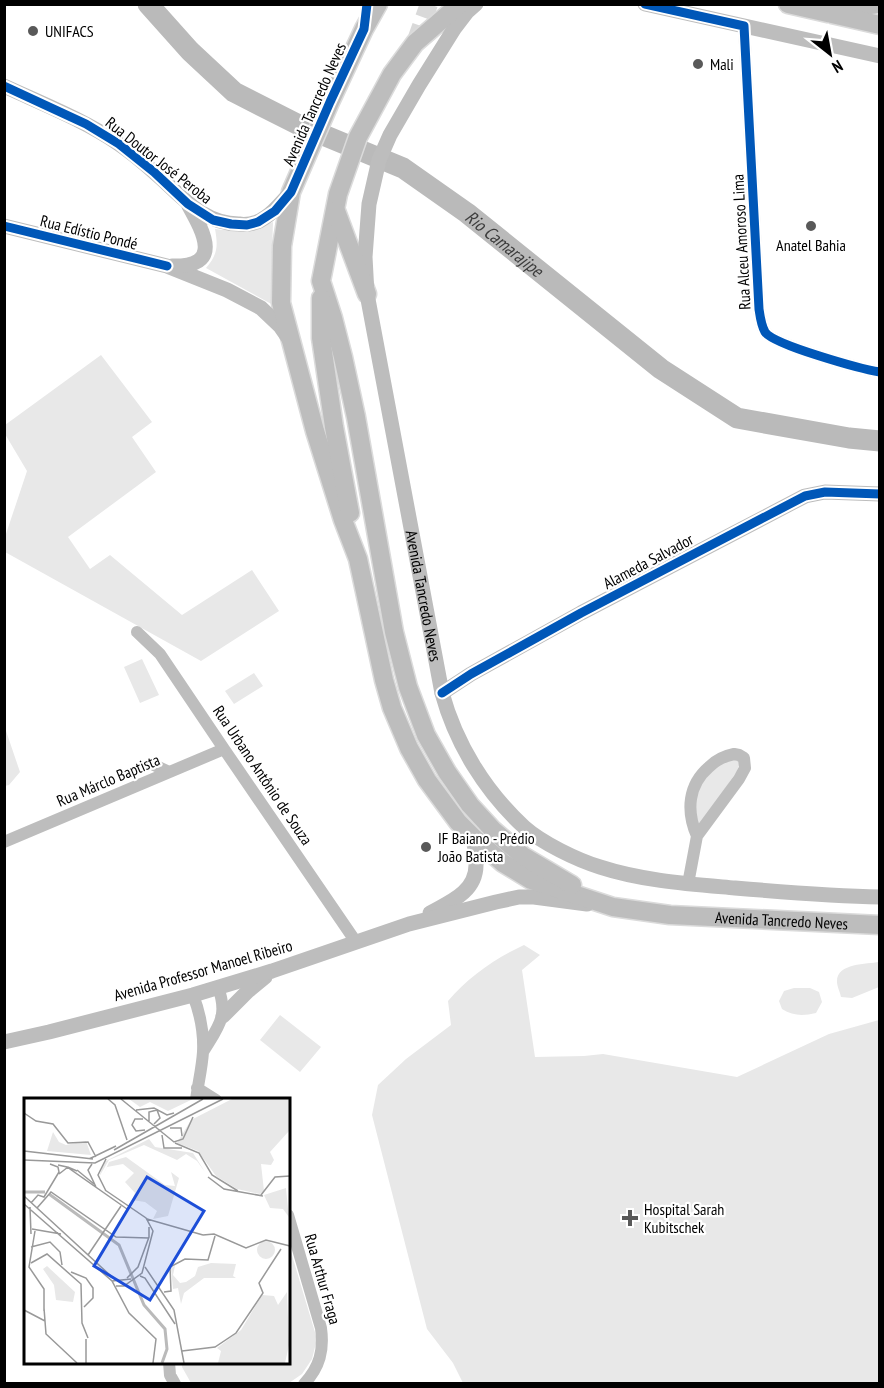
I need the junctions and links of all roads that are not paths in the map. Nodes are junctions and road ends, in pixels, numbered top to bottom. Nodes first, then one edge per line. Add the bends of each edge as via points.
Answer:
1 (368, 4) edge
2 (378, 4) edge
3 (460, 4) edge
4 (476, 4) edge
5 (645, 4) edge
6 (791, 5) edge
7 (879, 7) edge
8 (879, 25) edge
9 (744, 26) junction
10 (364, 29) junction
11 (879, 56) edge
12 (4, 86) edge
13 (293, 187) junction
14 (336, 201) junction
15 (188, 204) junction
16 (4, 226) edge
17 (167, 266) junction
18 (321, 281) junction
19 (367, 294) junction
20 (291, 342) junction
21 (879, 372) edge
22 (879, 494) edge
23 (358, 559) junction
24 (137, 632) dead end
25 (442, 693) junction
26 (224, 749) junction
27 (152, 764) dead end
28 (169, 772) junction
29 (697, 836) junction
30 (473, 837) junction
31 (4, 842) edge
32 (688, 884) junction
33 (879, 897) edge
34 (613, 907) junction
35 (409, 924) junction
36 (879, 925) edge
37 (356, 942) junction
38 (272, 971) junction
39 (218, 987) junction
40 (193, 995) junction
41 (223, 1016) junction
42 (4, 1042) edge
43 (203, 1053) junction
44 (197, 1094) edge
45 (290, 1222) edge
46 (169, 1364) edge
47 (175, 1383) edge
48 (304, 1383) edge

1 - 10 main road
2 - 10 main road
3 - 14 main road, Avenida Tancredo Neves via 415,43 392,74 358,137
4 - 19 street, Avenida Tancredo Neves via 454,29 379,160 369,204 364,257
5 - 9 street
6 - 7 street via 851,10
6 - 8 main road
9 - 11 street
9 - 21 street, Rua Alceu Amoroso Lima via 759,309 765,332 834,361
10 - 13 main road, Avenida Tancredo Neves
12 - 15 street, Rua Doutor José Peroba via 119,144
13 - 15 street, Rua Doutor José Peroba via 274,211 247,225 213,220
13 - 20 main road, Avenida Tancredo Neves via 282,246 281,292
14 - 18 main road, Avenida Tancredo Neves
14 - 19 main road
15 - 17 street via 206,240 205,251 190,264
16 - 17 street, Rua Edístio Pondé
17 - 20 street, Rua Edístio Pondé via 261,308
18 - 23 main road via 321,338
18 - 34 main road, Avenida Tancredo Neves via 350,387 394,632 426,735 470,805 493,830 523,856
19 - 25 street, Avenida Tancredo Neves
20 - 23 main road, Avenida Tancredo Neves via 315,431
22 - 25 street, Alameda Salvador via 825,492 805,496 581,613
23 - 30 main road, Avenida Tancredo Neves via 392,708 427,780
24 - 26 street, Rua Urbano Antônio de Souza via 160,654
25 - 32 street, Avenida Tancredo Neves via 447,713 482,780 525,828 576,858 600,867
26 - 28 street, Rua Márclo Baptista
26 - 37 street, Rua Urbano Antônio de Souza
27 - 28 street
28 - 31 street, Rua Márclo Baptista
29 - 29 street via 745,768 744,758 739,755 725,755 713,763 693,787 690,808
29 - 32 street
30 - 34 main road, Avenida Tancredo Neves via 531,880
30 - 35 street, Avenida Professor Manoel Ribeiro via 477,863 470,887
32 - 33 street, Avenida Tancredo Neves
34 - 35 street, Avenida Professor Manoel Ribeiro via 519,897
34 - 36 main road, Avenida Tancredo Neves via 670,915
35 - 37 street, Avenida Professor Manoel Ribeiro
37 - 38 street, Avenida Professor Manoel Ribeiro
38 - 39 street, Avenida Professor Manoel Ribeiro
38 - 41 street
39 - 40 street, Avenida Professor Manoel Ribeiro
39 - 41 street
40 - 42 street, Avenida Professor Manoel Ribeiro
40 - 43 street via 201,1019
41 - 43 street
43 - 44 street
45 - 48 street, Rua Arthur Fraga via 323,1345 320,1360
46 - 47 street

